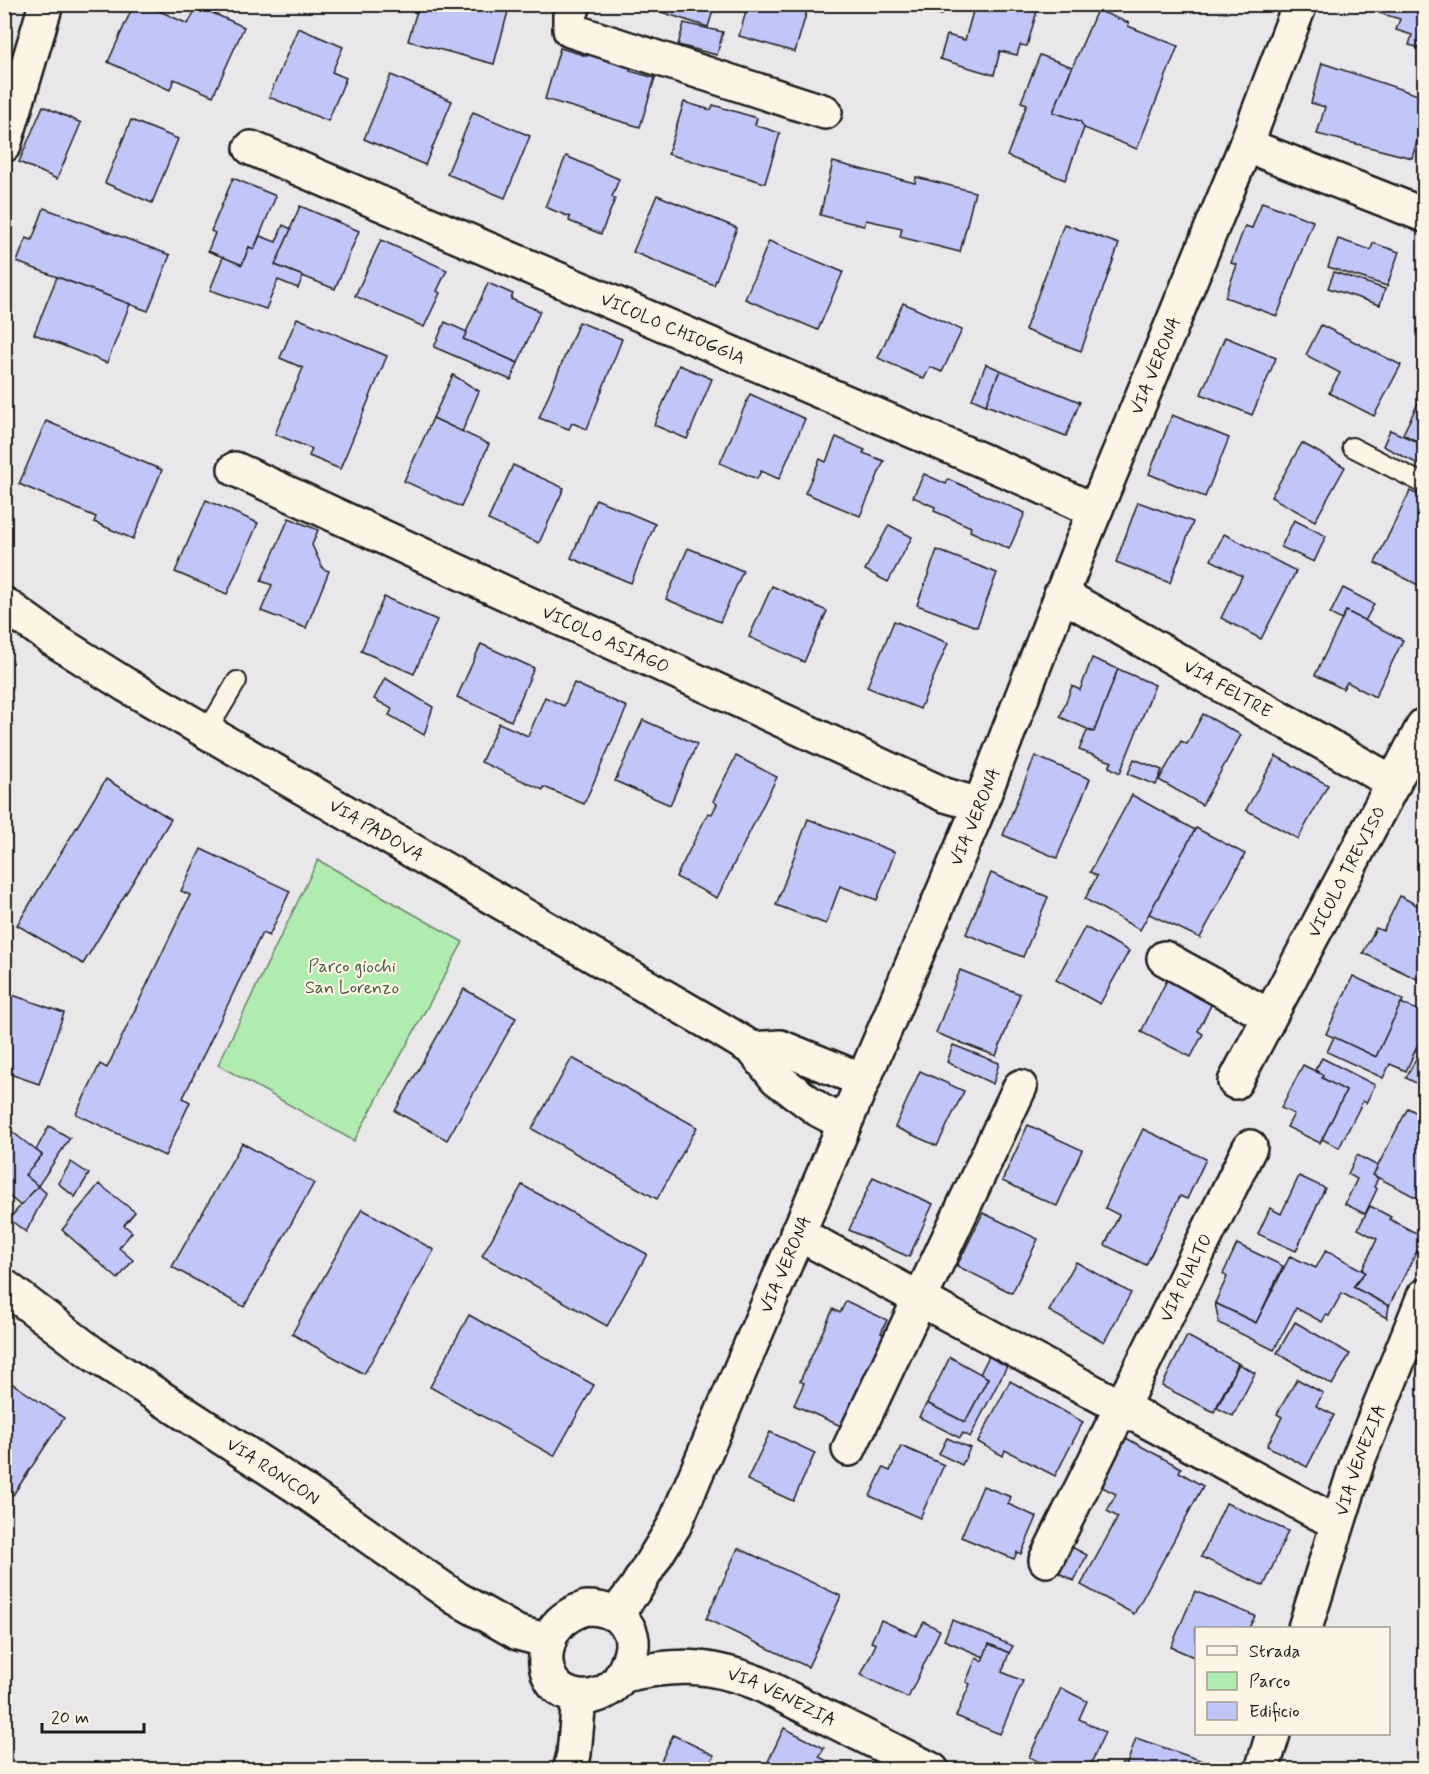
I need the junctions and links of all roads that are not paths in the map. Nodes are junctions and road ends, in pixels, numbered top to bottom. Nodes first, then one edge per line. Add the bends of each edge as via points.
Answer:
1 (46, 4) edge
2 (1300, 4) edge
3 (572, 10) edge
4 (825, 112) dead end
5 (5, 142) edge
6 (1246, 145) junction
7 (251, 148) dead end
8 (1425, 215) edge
9 (1352, 447) dead end
10 (235, 470) dead end
11 (1425, 484) edge
12 (1095, 511) junction
13 (1061, 594) junction
14 (4, 604) edge
15 (237, 681) dead end
16 (1425, 725) edge
17 (207, 731) junction
18 (1394, 783) junction
19 (980, 805) junction
20 (1164, 958) dead end
21 (1269, 1016) junction
22 (753, 1049) junction
23 (862, 1080) junction
24 (1235, 1082) dead end
25 (1020, 1086) dead end
26 (844, 1123) junction
27 (1250, 1147) dead end
28 (798, 1233) junction
29 (4, 1286) edge
30 (1425, 1296) edge
31 (920, 1298) junction
32 (1122, 1408) junction
33 (849, 1449) dead end
34 (1337, 1523) junction
35 (1046, 1560) dead end
36 (616, 1614) junction
37 (1306, 1627) edge
38 (549, 1641) junction
39 (623, 1675) junction
40 (579, 1698) junction
41 (1273, 1735) edge
42 (570, 1770) edge
43 (932, 1770) edge
44 (1262, 1770) edge

1 - 5 street
2 - 6 street, VIA VERONA
3 - 4 street via 570,30
6 - 8 street
6 - 12 street, VIA VERONA
7 - 12 street, VICOLO CHIOGGIA
9 - 11 lane
10 - 19 street, VICOLO ASIAGO via 945,795
12 - 13 street, VIA VERONA
13 - 18 street, VIA FELTRE
13 - 19 street, VIA VERONA
14 - 17 street, VIA PADOVA via 54,640
15 - 17 lane
16 - 18 street, VICOLO TREVISO
17 - 22 street, VIA PADOVA
18 - 21 street, VICOLO TREVISO
19 - 23 street, VIA VERONA
20 - 21 street
21 - 24 street, VICOLO TREVISO
22 - 23 street via 780,1047
22 - 26 street, VIA PADOVA via 776,1078
23 - 26 street, VIA VERONA
25 - 31 street
26 - 28 street, VIA VERONA
27 - 32 street, VIA RIALTO
28 - 31 street
28 - 36 street, VIA VERONA via 674,1526
29 - 38 street, VIA RONCON via 92,1353 307,1493 456,1598 518,1633
30 - 34 street, VIA VENEZIA via 1358,1460
31 - 32 street
31 - 33 street
32 - 34 street
32 - 35 street, VIA RIALTO
34 - 37 street, VIA VENEZIA
36 - 38 street via 599,1608 573,1612 560,1621
36 - 39 street via 627,1626 630,1639 631,1653
38 - 40 street via 544,1658 546,1672 555,1686
39 - 40 street via 598,1695
39 - 43 street, VIA VENEZIA via 685,1666 729,1672
40 - 42 street
41 - 44 street

